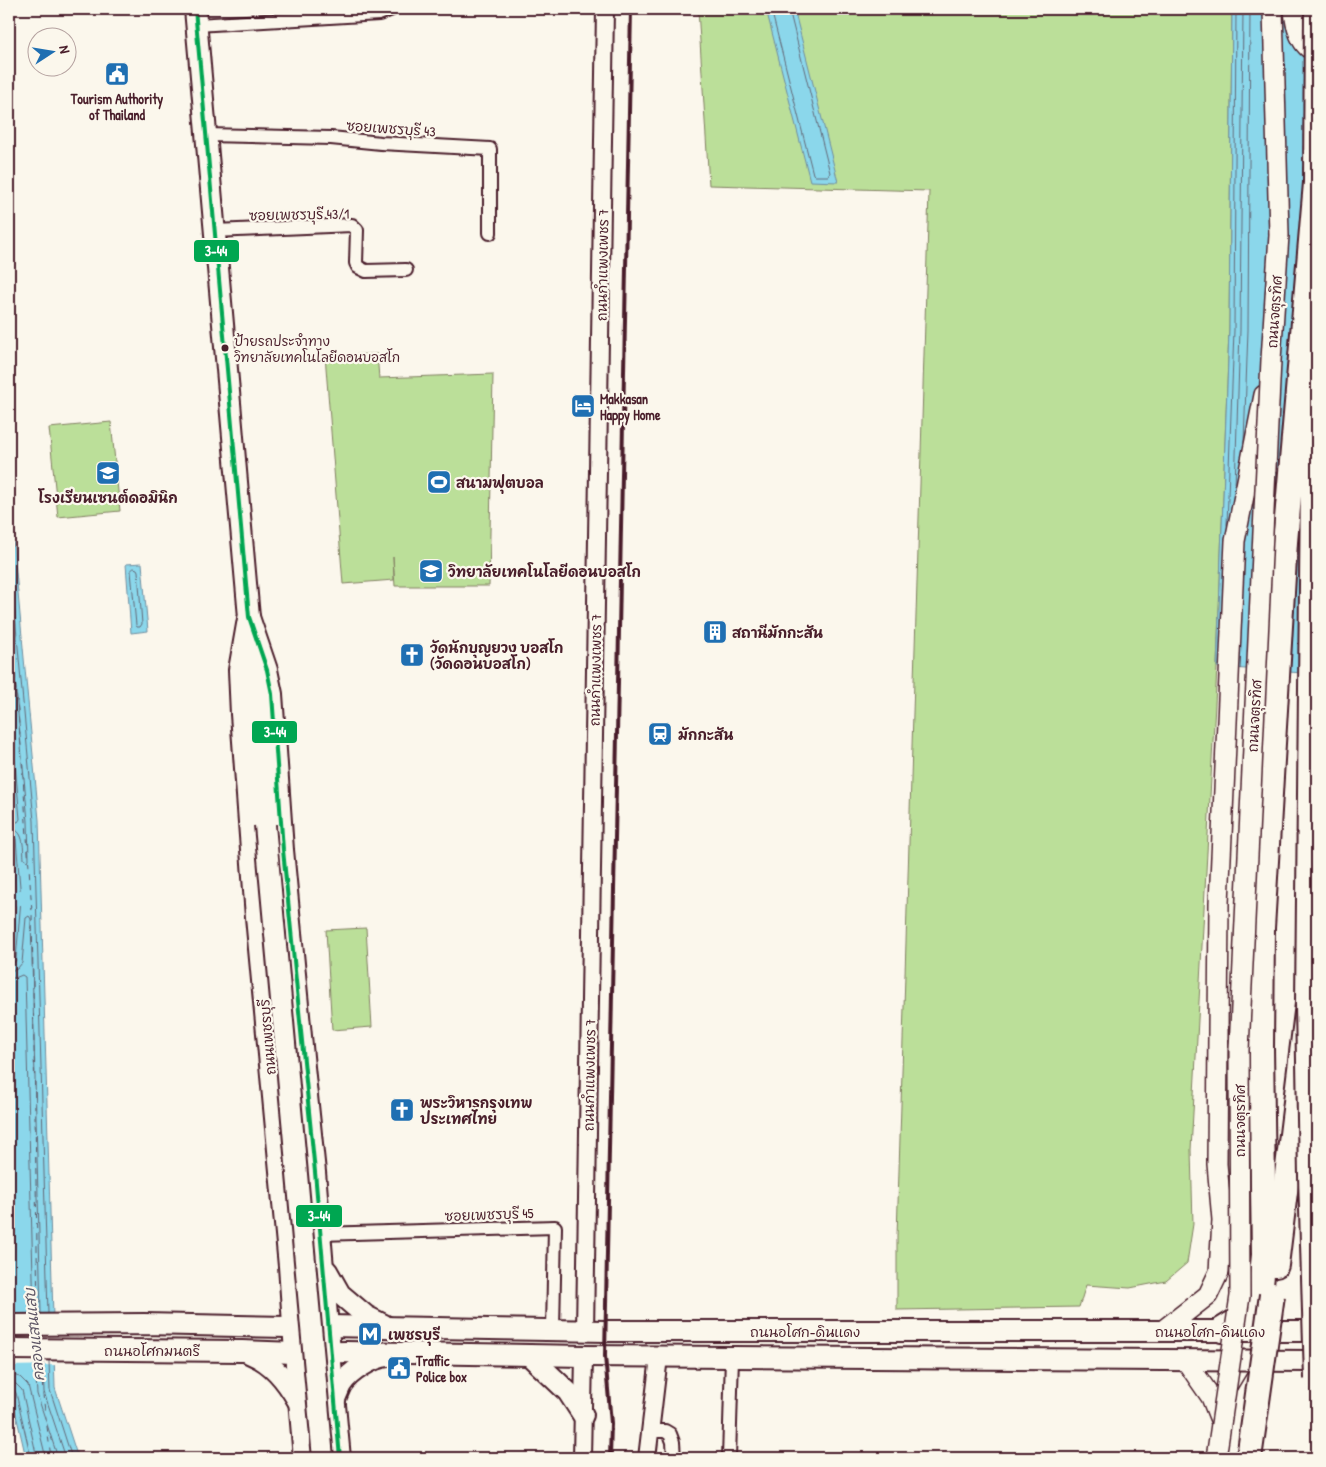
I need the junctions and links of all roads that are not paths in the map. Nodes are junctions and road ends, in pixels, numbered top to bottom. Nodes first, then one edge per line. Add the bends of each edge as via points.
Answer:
1 (392, 9) edge
2 (605, 9) edge
3 (1273, 9) edge
4 (1294, 9) edge
5 (1317, 10) edge
6 (292, 14) edge
7 (196, 17) edge
8 (1317, 52) edge
9 (206, 135) junction
10 (1316, 183) junction
11 (214, 231) junction
12 (490, 233) dead end
13 (406, 270) dead end
14 (1271, 360) junction
15 (249, 617) junction
16 (1308, 1004) junction
17 (280, 1172) junction
18 (316, 1172) junction
19 (320, 1234) junction
20 (323, 1265) junction
21 (289, 1266) junction
22 (9, 1325) edge
23 (247, 1326) junction
24 (328, 1326) junction
25 (293, 1327) junction
26 (388, 1327) junction
27 (553, 1330) junction
28 (1222, 1330) junction
29 (585, 1331) junction
30 (1162, 1331) junction
31 (1317, 1331) edge
32 (9, 1349) edge
33 (242, 1351) junction
34 (330, 1352) junction
35 (295, 1353) junction
36 (410, 1353) junction
37 (529, 1355) junction
38 (584, 1356) junction
39 (659, 1356) junction
40 (732, 1357) junction
41 (1186, 1361) junction
42 (1266, 1361) junction
43 (1317, 1362) edge
44 (1317, 1379) edge
45 (335, 1399) junction
46 (299, 1403) junction
47 (583, 1415) junction
48 (650, 1431) junction
49 (1237, 1455) edge
50 (304, 1458) edge
51 (323, 1458) edge
52 (340, 1458) edge
53 (582, 1458) edge
54 (647, 1458) edge
55 (674, 1458) edge
56 (729, 1458) edge
57 (1216, 1458) edge

1 - 6 street via 378,14
2 - 29 street, ถนนกำแพงเพชร 7
3 - 14 main road, ถนนจตุรทิศ, bridge via 1279,235
4 - 8 main road via 1302,41
5 - 10 highway, bridge
6 - 7 street
7 - 9 main road, ถนนเพชรบุรี
9 - 11 main road, ถนนเพชรบุรี
9 - 12 street, ซอยเพชรบุรี 43 via 331,138 490,149
10 - 16 highway
10 - 28 highway via 1285,542 1262,928 1264,1256 1261,1285 1251,1312
11 - 13 street, ซอยเพชรบุรี 43/1 via 352,225 357,230 358,267 366,271
11 - 15 main road, ถนนเพชรบุรี
14 - 30 main road, bridge via 1235,541 1219,903 1217,1164 1222,1220 1219,1272 1208,1295
14 - 57 main road, ถนนจตุรทิศ, bridge via 1239,1050 1240,1296
15 - 17 main road, ถนนเพชรบุรี via 239,670 241,714
15 - 18 main road, ถนนเพชรบุรี via 272,694
15 - 51 main road, ถนนเพชรบุรี, bridge
16 - 44 highway, bridge
16 - 49 highway, bridge via 1269,1323
17 - 18 main road via 294,1187 304,1186
17 - 21 main road, ถนนเพชรบุรี
18 - 19 main road, ถนนเพชรบุรี
19 - 20 main road, ถนนเพชรบุรี
19 - 27 street, ซอยเพชรบุรี 45 via 555,1227
20 - 24 main road, ถนนเพชรบุรี
20 - 26 main road via 340,1294 366,1316
21 - 23 main road via 281,1304 260,1322
21 - 25 main road, ถนนเพชรบุรี
22 - 23 main road, ถนนอโศกมนตรี
23 - 25 main road, ถนนอโศกมนตรี
24 - 25 main road, ถนนอโศก-ดินแดง
24 - 26 main road, ถนนอโศก-ดินแดง
24 - 34 main road, ถนนเพชรบุรี
25 - 35 main road, ถนนเพชรบุรี
26 - 27 main road, ถนนอโศก-ดินแดง
27 - 29 main road, ถนนอโศก-ดินแดง
28 - 30 main road, ถนนอโศก-ดินแดง
28 - 31 main road, ถนนอโศก-ดินแดง
29 - 30 main road, ถนนอโศก-ดินแดง
32 - 33 main road, ถนนอโศกมนตรี
33 - 35 main road, ถนนอโศกมนตรี
33 - 46 main road via 268,1363
34 - 35 main road, ถนนอโศก-ดินแดง
34 - 36 main road, ถนนอโศก-ดินแดง
34 - 45 main road, ถนนเพชรบุรี
35 - 46 main road, ถนนเพชรบุรี
36 - 37 main road, ถนนอโศก-ดินแดง
36 - 45 main road via 383,1356 359,1368 342,1383
37 - 38 main road, ถนนอโศก-ดินแดง
37 - 47 main road via 568,1392
38 - 39 main road, ถนนอโศก-ดินแดง
38 - 47 street
39 - 40 main road, ถนนอโศก-ดินแดง
39 - 48 street
40 - 41 main road, ถนนอโศก-ดินแดง
40 - 56 street
41 - 42 main road, ถนนอโศก-ดินแดง
41 - 49 main road via 1211,1397
42 - 43 main road, ถนนอโศก-ดินแดง
42 - 49 main road via 1239,1406
45 - 52 main road, ถนนเพชรบุรี
46 - 50 main road, ถนนเพชรบุรี
47 - 53 street
48 - 54 street
48 - 55 street via 670,1434

